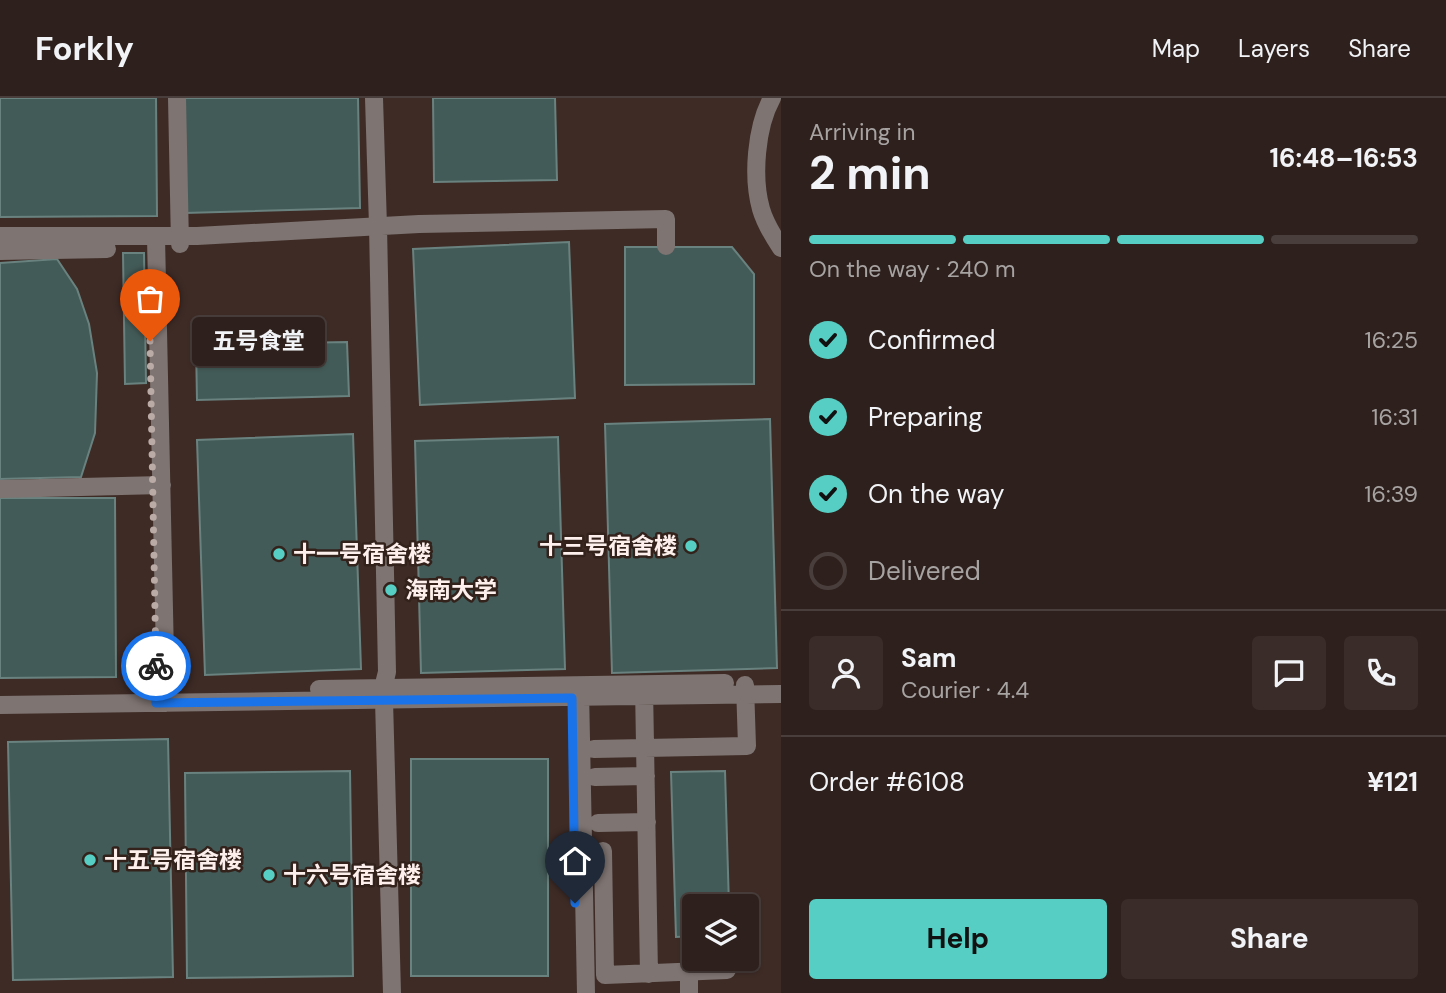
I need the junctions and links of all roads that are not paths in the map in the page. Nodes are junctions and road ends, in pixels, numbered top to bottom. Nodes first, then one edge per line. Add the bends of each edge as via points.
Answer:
1 (177, 98) edge
2 (364, 98) edge
3 (374, 98) edge
4 (772, 98) edge
5 (373, 230) junction
6 (0, 236) edge
7 (180, 240) junction
8 (152, 241) junction
9 (666, 246) dead end
10 (781, 248) edge
11 (0, 251) edge
12 (157, 486) junction
13 (0, 489) edge
14 (781, 683) edge
15 (745, 689) junction
16 (644, 690) junction
17 (576, 691) junction
18 (0, 693) edge
19 (379, 694) junction
20 (781, 694) edge
21 (161, 697) junction
22 (0, 705) edge
23 (645, 748) junction
24 (594, 749) dead end
25 (646, 775) junction
26 (595, 777) dead end
27 (647, 822) junction
28 (598, 823) dead end
29 (603, 851) dead end
30 (689, 971) joint
31 (649, 974) junction
32 (382, 993) edge
33 (392, 993) edge
34 (577, 993) edge
35 (586, 993) edge
36 (689, 993) edge

1 - 7 street
2 - 5 street
3 - 5 street
4 - 10 street via 763,122 757,180 761,210
5 - 7 street
5 - 9 street via 666,223
5 - 19 street via 387,672
6 - 8 street
7 - 8 street
8 - 11 street
8 - 12 street
12 - 13 street
12 - 21 street
14 - 15 street
15 - 16 street
15 - 20 street
15 - 23 street via 747,747
16 - 17 street
16 - 23 street
17 - 19 street
17 - 34 street
17 - 35 street
18 - 21 street
19 - 21 street
19 - 32 street
19 - 33 street
21 - 22 street
23 - 24 street
23 - 25 street
25 - 26 street
25 - 27 street
27 - 28 street
27 - 31 street
29 - 31 street via 605,975
30 - 31 street
30 - 36 street

